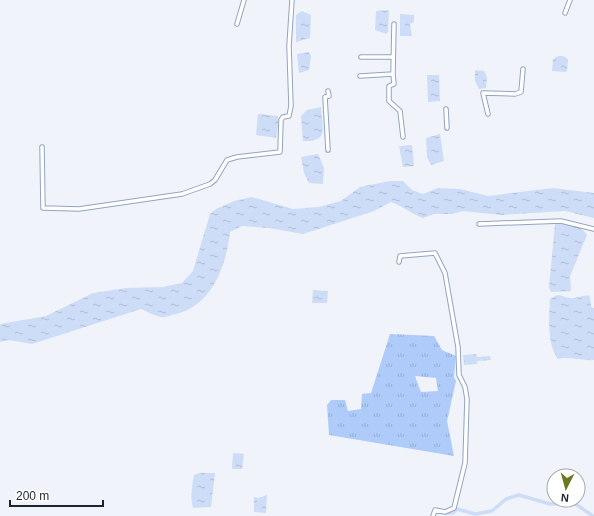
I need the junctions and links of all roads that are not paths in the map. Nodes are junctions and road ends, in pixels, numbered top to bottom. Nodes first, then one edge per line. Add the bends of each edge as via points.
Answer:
1 (244, 0) edge
2 (292, 0) edge
3 (570, 0) edge
4 (565, 14) dead end
5 (237, 24) dead end
6 (394, 24) dead end
7 (361, 57) dead end
8 (393, 57) junction
9 (523, 69) dead end
10 (392, 74) junction
11 (360, 76) dead end
12 (328, 91) dead end
13 (446, 109) dead end
14 (488, 114) dead end
15 (447, 128) dead end
16 (403, 138) dead end
17 (42, 146) dead end
18 (328, 150) dead end
19 (479, 224) dead end
20 (594, 229) edge
21 (399, 262) dead end
22 (433, 516) edge

1 - 5 street
2 - 17 street via 289,46 290,106 289,116 281,120 280,152 227,160 216,180 173,196 68,209 43,208
3 - 4 street
6 - 8 street
7 - 8 street
8 - 10 street
9 - 14 street via 521,92 483,92
10 - 11 street
10 - 16 street via 394,84 389,86 389,101 400,110
12 - 18 street via 329,96 325,97
13 - 15 street
19 - 20 street via 560,221
21 - 22 street via 400,256 435,254 445,273 458,347 459,375 465,387 465,463 454,508 445,512 435,510

